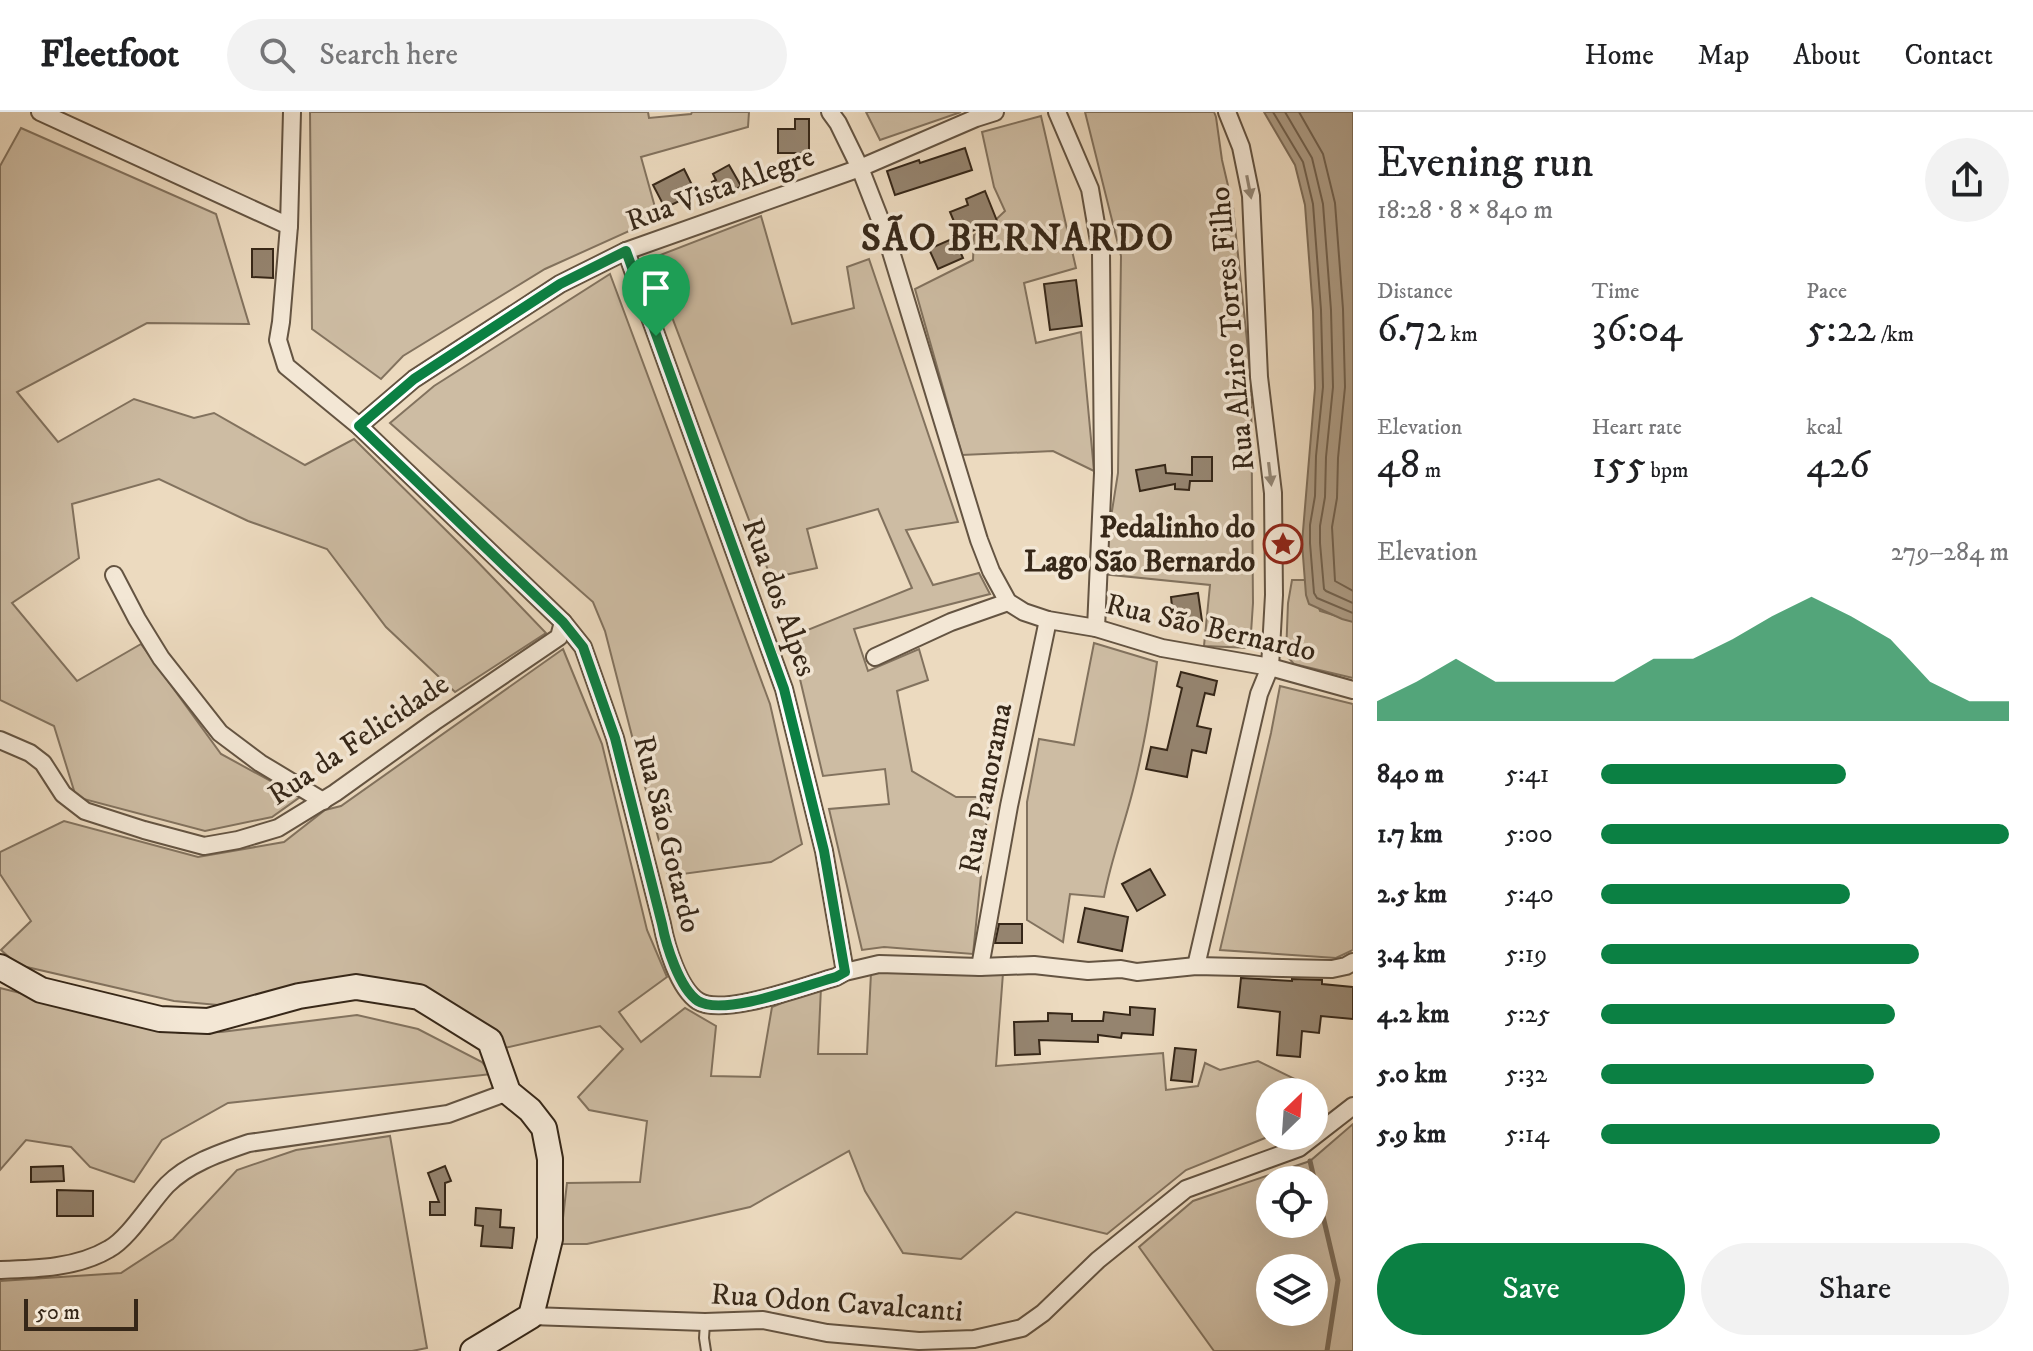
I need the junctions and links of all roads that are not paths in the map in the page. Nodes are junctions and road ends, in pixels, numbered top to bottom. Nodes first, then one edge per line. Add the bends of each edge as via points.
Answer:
1 (40, 112) edge
2 (292, 112) edge
3 (830, 112) edge
4 (995, 112) edge
5 (1057, 112) edge
6 (1227, 112) edge
7 (860, 168) junction
8 (289, 226) junction
9 (626, 251) junction
10 (359, 426) junction
11 (114, 575) dead end
12 (1008, 602) junction
13 (1048, 620) junction
14 (563, 622) junction
15 (1096, 628) junction
16 (875, 657) dead end
17 (1270, 667) junction
18 (1353, 690) edge
19 (0, 740) edge
20 (323, 801) junction
21 (1353, 962) edge
22 (1196, 966) junction
23 (0, 967) edge
24 (980, 967) junction
25 (845, 972) junction
26 (508, 1092) junction
27 (1353, 1106) edge
28 (0, 1270) edge
29 (531, 1316) junction
30 (705, 1322) junction
31 (918, 1346) edge
32 (473, 1351) edge
33 (706, 1351) edge

1 - 8 street
2 - 8 street, Rua São Gotardo
3 - 7 street
4 - 7 street, Rua Vista Alegre
5 - 15 street via 1090,189 1101,253 1103,473
6 -> 17 street, Rua Alziro Torres Filho via 1251,196 1259,377 1273,493
7 - 9 street, Rua Vista Alegre
7 - 12 street via 885,232 979,540
8 - 10 street, Rua São Gotardo via 278,340 286,366
9 - 10 street, Rua Vista Alegre via 560,284 414,379
9 - 25 street, Rua dos Alpes via 784,689 824,851
10 - 14 street, Rua São Gotardo
11 - 20 street via 161,658 220,733
12 - 13 street, Rua São Bernardo
12 - 16 street
13 - 15 street, Rua São Bernardo
13 - 24 street, Rua Panorama
14 - 20 street, Rua da Felicidade via 559,637
14 - 25 street, Rua São Gotardo via 583,647 610,725 665,943 690,992 699,1002 741,1003
15 - 17 street, Rua São Bernardo via 1162,648
17 - 18 street, Rua São Bernardo
17 - 22 street, Rua Alziro Torres Filho via 1259,694
19 - 20 street, Rua da Felicidade via 43,763 63,794 85,811 204,846 278,828
21 - 22 street, Rua São Gotardo via 1332,969
22 - 24 street, Rua São Gotardo via 1137,972
23 - 26 street via 41,990 160,1019 208,1021 356,987 419,997 490,1041
24 - 25 street, Rua São Gotardo via 879,964
26 - 28 street via 448,1114 236,1147 178,1175 107,1250 77,1263
26 - 29 street via 544,1128 550,1159 550,1239
27 - 31 street, Rua Odon Cavalcanti via 1299,1148 1186,1189 1022,1328
29 - 30 street, Rua Odon Cavalcanti
29 - 32 street
30 - 31 street, Rua Odon Cavalcanti via 763,1320
30 - 33 lane

